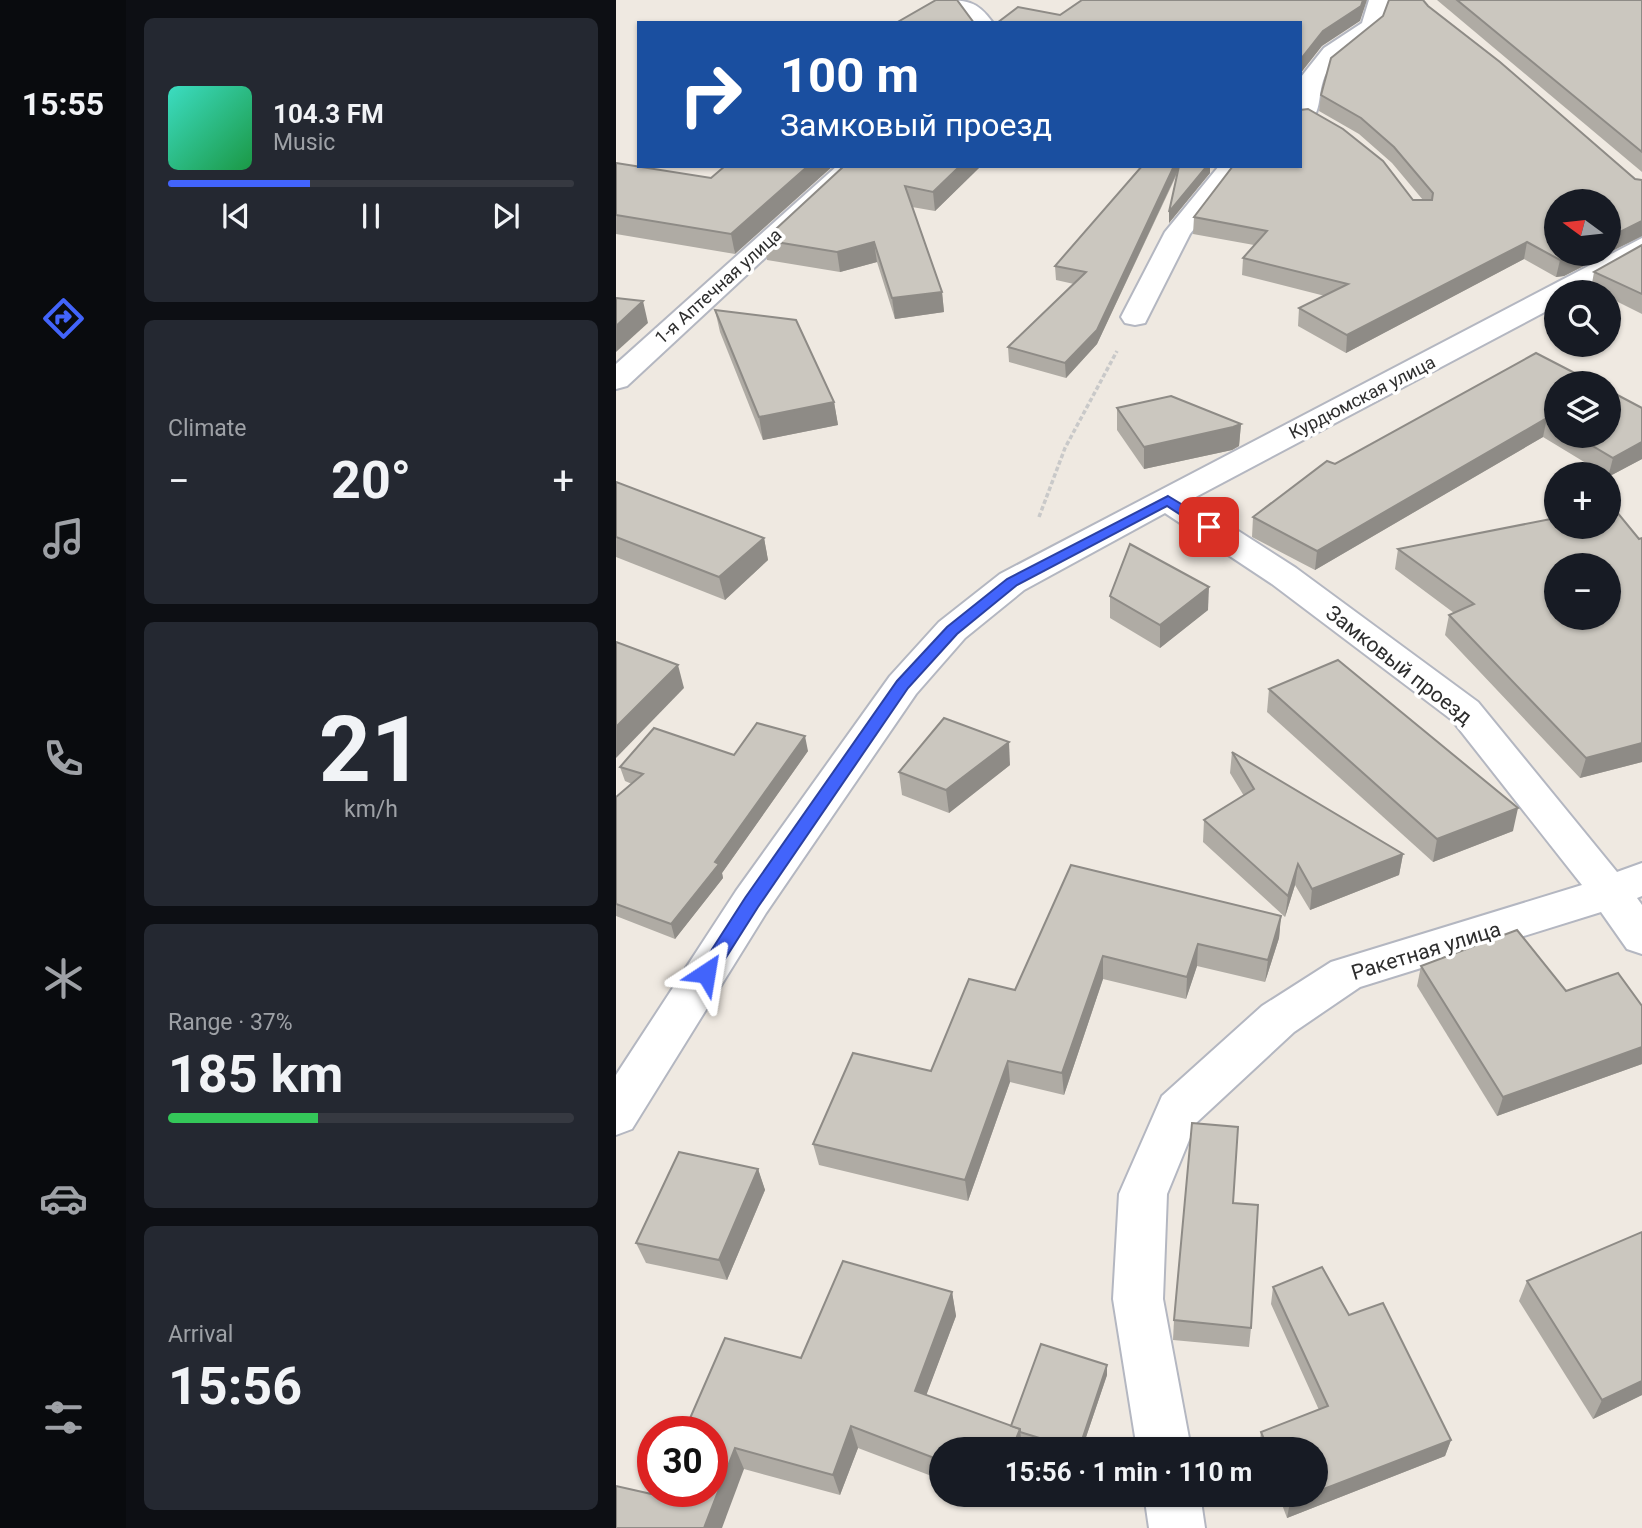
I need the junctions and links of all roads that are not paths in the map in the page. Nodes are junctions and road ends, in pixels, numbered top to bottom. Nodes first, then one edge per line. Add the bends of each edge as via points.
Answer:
1 (949, 0) edge
2 (1380, 0) edge
3 (981, 21) edge
4 (1302, 116) edge
5 (850, 168) edge
6 (1229, 168) edge
7 (1642, 246) edge
8 (1581, 280) edge
9 (1544, 300) edge
10 (1135, 317) road end
11 (616, 343) edge
12 (653, 344) junction
13 (616, 380) edge
14 (1168, 500) junction
15 (1625, 885) edge
16 (1642, 937) edge
17 (616, 1115) edge
18 (1162, 1437) edge
19 (1174, 1507) edge
20 (1177, 1528) edge

1 - 3 street via 975,11
2 - 4 street via 1372,25 1332,54 1312,77
5 - 12 street, 1-я Аптечная улица
6 - 10 street via 1178,232
7 - 8 street, Курдюмская улица
9 - 14 street, Курдюмская улица
11 - 12 street
12 - 13 street, 1-я Аптечная улица
14 - 15 street, Замковый проезд via 1284,576 1465,711 1582,854
14 - 17 street, Курдюмская улица via 1012,582 952,630 903,685 751,902
15 - 16 street, Замковый проезд
15 - 18 street, Ракетная улица via 1346,974 1278,1019 1178,1110 1143,1194 1138,1299
19 - 20 street

